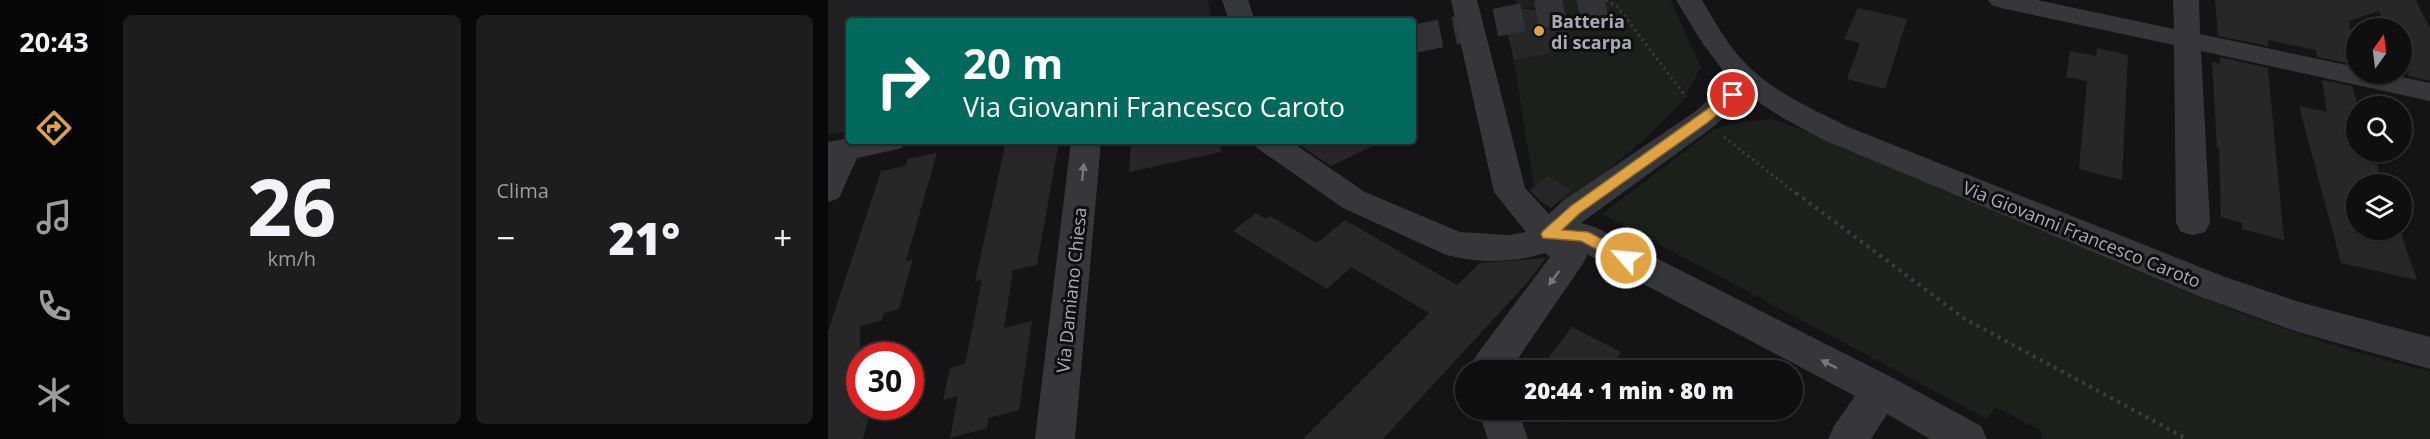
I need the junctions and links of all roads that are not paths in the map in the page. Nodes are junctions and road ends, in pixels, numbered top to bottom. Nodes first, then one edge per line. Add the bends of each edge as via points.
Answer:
1 (1235, 0) edge
2 (1464, 0) edge
3 (1689, 0) edge
4 (2001, 0) edge
5 (2186, 0) edge
6 (1241, 18) edge
7 (2189, 41) junction
8 (1748, 82) junction
9 (2430, 92) edge
10 (876, 144) edge
11 (1086, 144) edge
12 (1272, 144) edge
13 (836, 152) edge
14 (828, 190) edge
15 (2193, 223) dead end
16 (1548, 234) junction
17 (2430, 353) edge
18 (1494, 360) edge
19 (1881, 391) junction
20 (1501, 420) edge
21 (1055, 439) edge
22 (1508, 439) edge
23 (1848, 439) edge
24 (1967, 439) edge

1 - 6 street
2 - 16 street via 1510,192
3 - 8 street, Via Giovanni Francesco Caroto via 1715,44
4 - 7 street
5 - 7 street
7 - 9 street
7 - 15 street
8 - 16 street via 1703,120 1575,210
8 - 17 street, Via Giovanni Francesco Caroto via 1834,133 2213,287 2298,317
10 - 13 street
21 -> 11 street, Via Damiano Chiesa
12 - 16 street via 1354,200 1456,245 1509,248 1535,243
13 - 14 street
16 -> 18 street via 1570,256
19 -> 16 street via 1583,236
19 - 23 street
19 - 24 street
20 - 22 street

